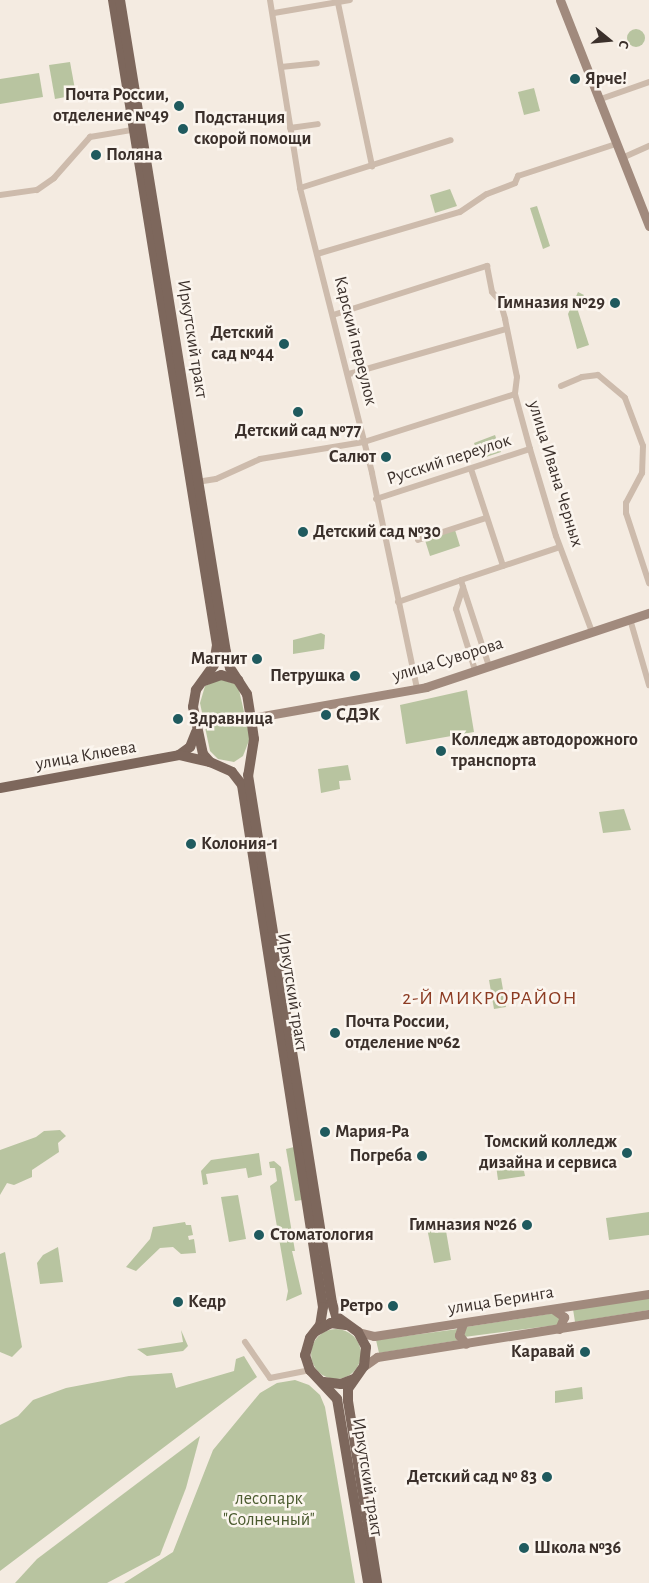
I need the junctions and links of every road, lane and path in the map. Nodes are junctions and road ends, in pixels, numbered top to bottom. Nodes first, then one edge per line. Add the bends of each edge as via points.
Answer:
1 (113, 0) edge
2 (120, 0) edge
3 (270, 0) edge
4 (350, 0) edge
5 (560, 0) edge
6 (338, 2) junction
7 (274, 13) junction
8 (317, 63) dead end
9 (281, 67) junction
10 (649, 82) edge
11 (598, 100) junction
12 (318, 124) dead end
13 (290, 128) junction
14 (138, 129) junction
15 (451, 140) dead end
16 (616, 144) junction
17 (649, 146) edge
18 (622, 158) junction
19 (372, 166) junction
20 (300, 188) junction
21 (0, 195) edge
22 (649, 226) edge
23 (317, 254) junction
24 (333, 315) junction
25 (506, 329) junction
26 (349, 374) junction
27 (560, 386) dead end
28 (515, 394) junction
29 (364, 442) junction
30 (646, 445) edge
31 (530, 449) junction
32 (471, 469) junction
33 (195, 482) junction
34 (376, 499) junction
35 (486, 518) junction
36 (418, 540) dead end
37 (560, 547) junction
38 (503, 566) junction
39 (649, 583) edge
40 (462, 584) junction
41 (398, 602) junction
42 (649, 613) edge
43 (630, 619) junction
44 (592, 632) junction
45 (489, 666) junction
46 (475, 670) junction
47 (204, 680) junction
48 (239, 681) junction
49 (649, 685) edge
50 (417, 689) junction
51 (251, 718) junction
52 (197, 729) junction
53 (179, 756) junction
54 (210, 762) junction
55 (0, 788) edge
56 (649, 1294) edge
57 (553, 1309) junction
58 (649, 1314) edge
59 (463, 1323) junction
60 (354, 1329) junction
61 (559, 1329) junction
62 (315, 1331) junction
63 (245, 1342) dead end
64 (466, 1344) junction
65 (364, 1366) junction
66 (310, 1370) junction
67 (354, 1379) junction
68 (322, 1381) junction
69 (368, 1583) edge
70 (377, 1583) edge

1 - 14 main road, Иркутский тракт
2 - 14 main road, Иркутский тракт
3 - 7 street, Карский переулок
4 - 6 street
5 - 11 street
6 - 7 street
6 - 19 street
7 - 9 street, Карский переулок
8 - 9 street
9 - 13 street, Карский переулок
10 - 11 street
11 - 16 street
12 - 13 street
13 - 20 street, Карский переулок
14 - 21 street via 90,137 54,178 36,190
14 - 33 main road, Иркутский тракт
15 - 19 street
16 - 18 street
16 - 23 street via 518,176 515,183 487,194 460,212
17 - 18 street
18 - 22 street
19 - 20 street
20 - 23 street, Карский переулок
23 - 24 street, Карский переулок
24 - 25 street, улица Ивана Черных via 486,266 492,292 500,301
24 - 26 street, Карский переулок
25 - 26 street
25 - 28 street, улица Ивана Черных via 517,377
26 - 29 street, Карский переулок
27 - 30 street via 591,375 604,378 625,398
28 - 29 street
28 - 31 street, улица Ивана Черных
29 - 33 street via 260,459 216,479
29 - 34 street, Карский переулок
30 - 39 street via 642,473 626,504 626,514
31 - 32 street, Русский переулок
31 - 37 street, улица Ивана Черных
32 - 34 street, Русский переулок
32 - 35 street
33 - 47 main road, Иркутский тракт via 217,645 214,665
33 - 48 main road, Иркутский тракт via 226,652
34 - 41 street, Карский переулок
35 - 36 street
35 - 38 street
37 - 38 street
37 - 44 street, улица Ивана Черных
38 - 40 street
40 - 41 street
40 - 45 street
40 - 46 street via 456,609
41 - 50 street, Карский переулок
42 - 43 street, улица Суворова
43 - 44 street, улица Суворова
43 - 49 street
44 - 45 street, улица Суворова
45 - 46 street, улица Суворова
46 - 50 street, улица Суворова
47 - 48 main road via 221,675
47 - 52 main road, Иркутский тракт via 193,699
48 - 51 main road, Иркутский тракт via 247,694
50 - 51 street, улица Суворова
51 - 60 main road, Иркутский тракт via 254,739 248,775 332,1303 336,1316
52 - 53 main road via 193,743
52 - 54 main road, Иркутский тракт via 201,750
53 - 54 main road, улица Клюева
53 - 55 main road, улица Клюева
54 - 62 main road, Иркутский тракт via 232,772 242,785 323,1307 320,1325
56 - 57 street, улица Беринга
57 - 59 street, улица Беринга
57 - 61 street via 564,1317
58 - 61 street, улица Беринга
59 - 60 street, улица Беринга via 374,1336
59 - 64 street via 459,1335
60 - 62 main road via 332,1323
60 - 65 main road, Иркутский тракт via 366,1347
61 - 64 street, улица Беринга
62 - 66 main road, Иркутский тракт via 306,1346
63 - 66 street via 270,1378
64 - 65 street, улица Беринга via 377,1357
65 - 67 main road, Иркутский тракт
66 - 68 main road, Иркутский тракт
67 - 68 main road via 341,1384
67 - 70 main road, Иркутский тракт via 348,1401
68 - 69 main road, Иркутский тракт via 337,1399

